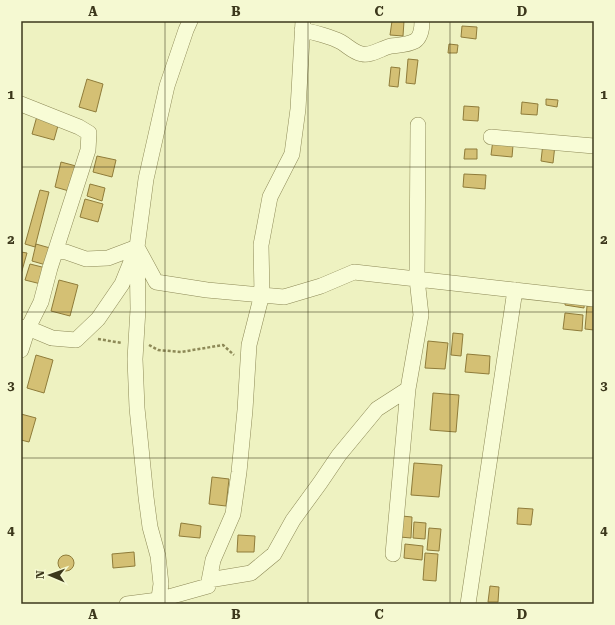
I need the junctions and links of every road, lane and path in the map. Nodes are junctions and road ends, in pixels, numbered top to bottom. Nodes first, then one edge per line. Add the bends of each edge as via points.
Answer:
1 (190, 21) edge
2 (422, 21) edge
3 (303, 26) edge
4 (21, 104) edge
5 (418, 125) dead end
6 (490, 137) dead end
7 (594, 146) edge
8 (137, 247) junction
9 (56, 251) junction
10 (417, 279) junction
11 (516, 290) junction
12 (262, 294) junction
13 (594, 298) edge
14 (25, 327) edge
15 (76, 340) junction
16 (136, 344) junction
17 (21, 350) edge
18 (247, 374) junction
19 (408, 389) junction
20 (393, 554) dead end
21 (209, 580) junction
22 (158, 602) edge
23 (127, 604) edge
24 (468, 604) edge

1 - 8 street via 167,86 146,179
2 - 3 street via 420,34 415,40 364,55 354,52 340,41
3 - 12 street via 298,109 292,154 270,197 261,245
4 - 9 street via 89,133 88,150
5 - 10 street
6 - 7 street
8 - 9 street via 108,258 86,259
8 - 12 street via 156,282 207,290
8 - 15 street via 122,284 98,319
8 - 16 street
9 - 14 street via 41,302
10 - 11 street
10 - 12 street via 354,272 321,286 284,297
10 - 19 street via 421,315
11 - 13 street
11 - 24 street
12 - 18 street via 249,345
14 - 15 street via 52,338
14 - 17 street
15 - 16 path via 100,339
16 - 18 path via 148,344 158,350 181,352 223,345 233,353
16 - 22 street via 136,408 150,526 158,556 161,584
18 - 21 street via 240,472 233,514 213,560
19 - 20 street
19 - 21 street via 377,409 339,455 292,520 274,554 251,574
21 - 22 street via 208,586
22 - 23 street

